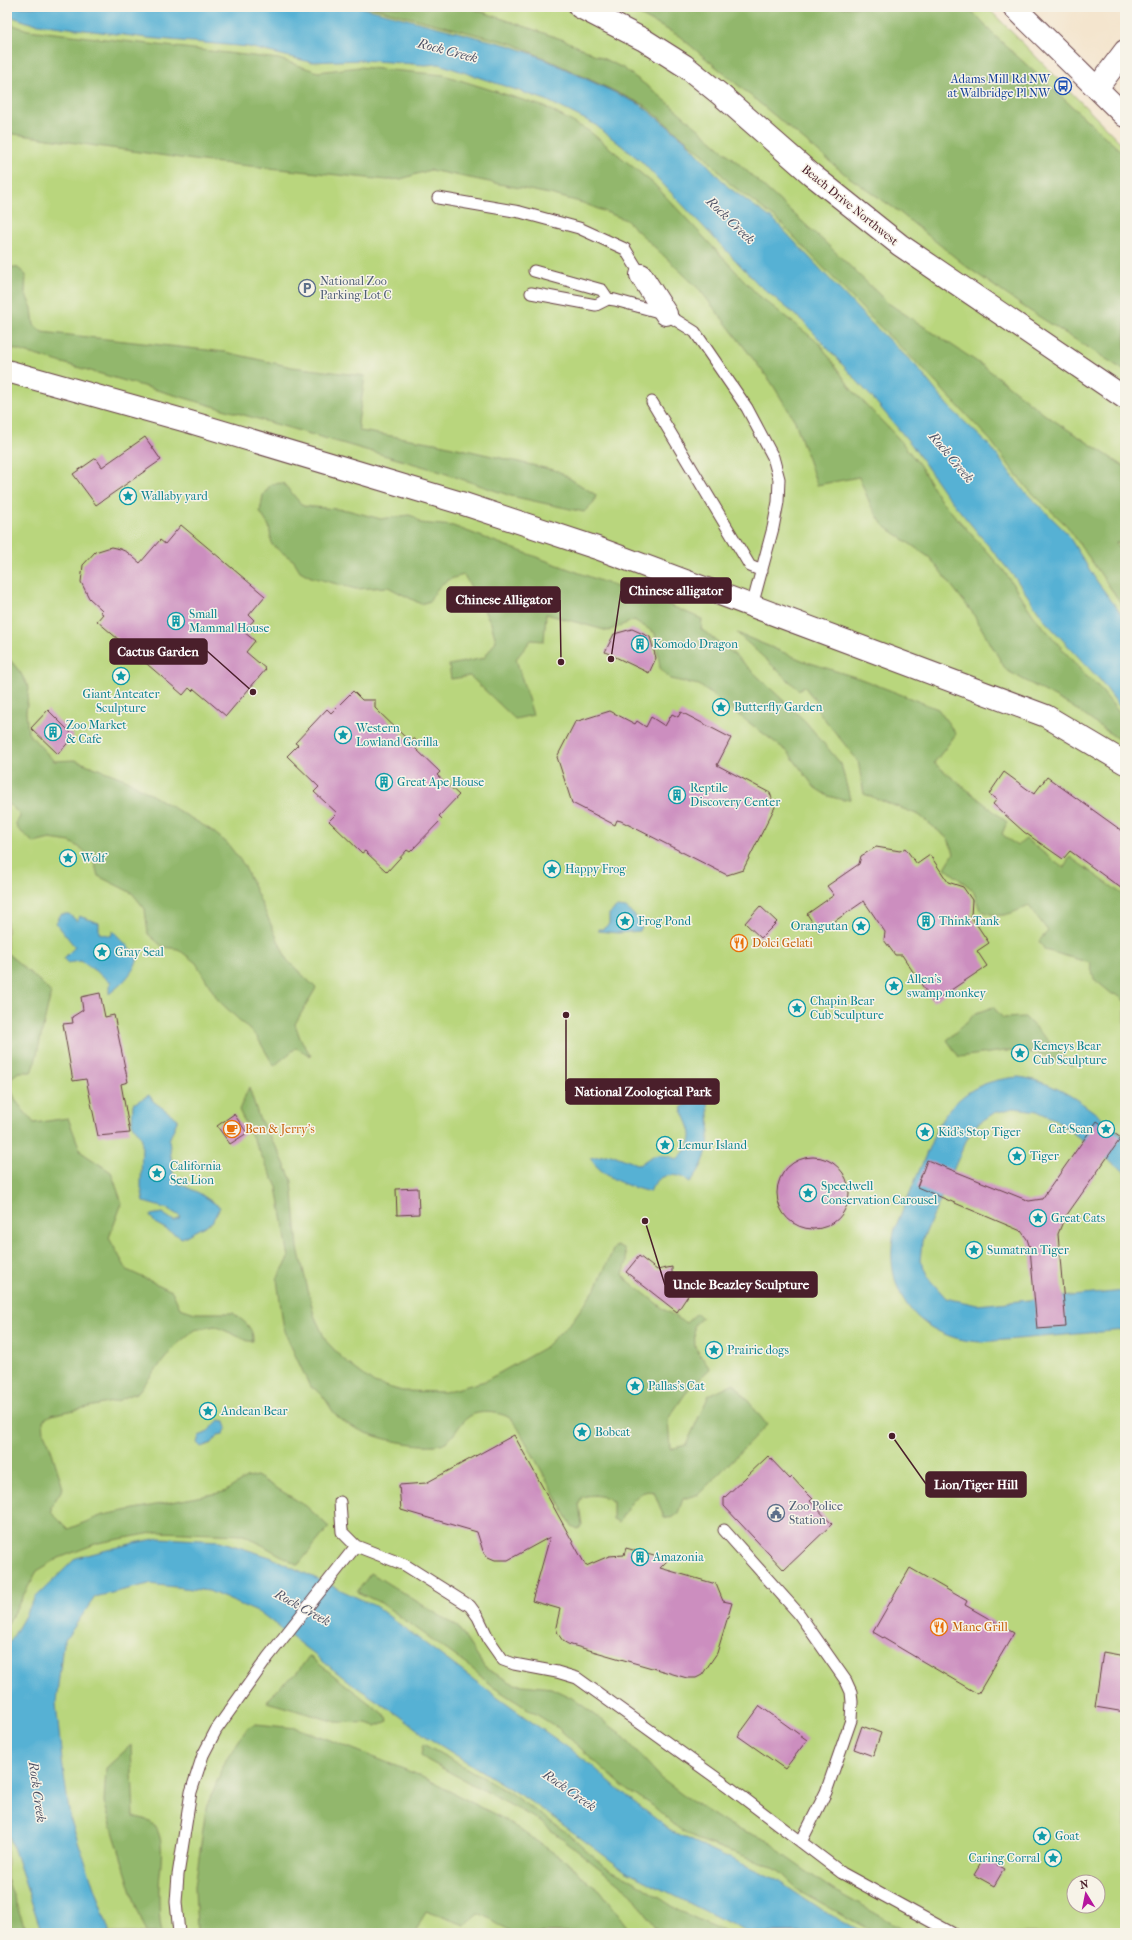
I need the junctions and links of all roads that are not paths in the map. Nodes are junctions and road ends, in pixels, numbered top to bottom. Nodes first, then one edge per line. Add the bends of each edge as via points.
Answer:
1 (580, 7) edge
2 (1014, 7) edge
3 (1125, 52) edge
4 (1097, 88) junction
5 (1125, 116) edge
6 (438, 198) dead end
7 (534, 271) dead end
8 (641, 275) joint
9 (531, 293) dead end
10 (608, 299) junction
11 (666, 314) junction
12 (7, 371) edge
13 (1125, 398) edge
14 (652, 402) dead end
15 (762, 571) junction
16 (752, 606) junction
17 (1125, 763) edge
18 (340, 1502) dead end
19 (724, 1530) dead end
20 (356, 1546) junction
21 (801, 1842) junction
22 (179, 1933) edge
23 (952, 1933) edge

1 - 13 street, Beach Drive Northwest via 644,40 685,66 811,174 900,245
2 - 4 street
3 - 4 street
4 - 5 street
6 - 8 lane via 520,212 579,228 625,249
7 - 10 lane via 602,290
8 - 11 street
9 - 10 lane via 596,304
10 - 11 lane
11 - 15 lane via 695,332 747,408 773,457 779,479 778,502
12 - 16 street via 197,424 514,519
14 - 15 lane via 750,566
15 - 16 lane
16 - 17 street via 1046,716
18 - 20 lane via 342,1532
19 - 21 lane via 799,1614 851,1692 851,1720 826,1792
20 - 21 lane via 405,1565 470,1606 503,1660 577,1678
20 - 22 lane via 268,1656 216,1730 203,1755 191,1792 179,1868 176,1902
21 - 23 lane via 842,1873

